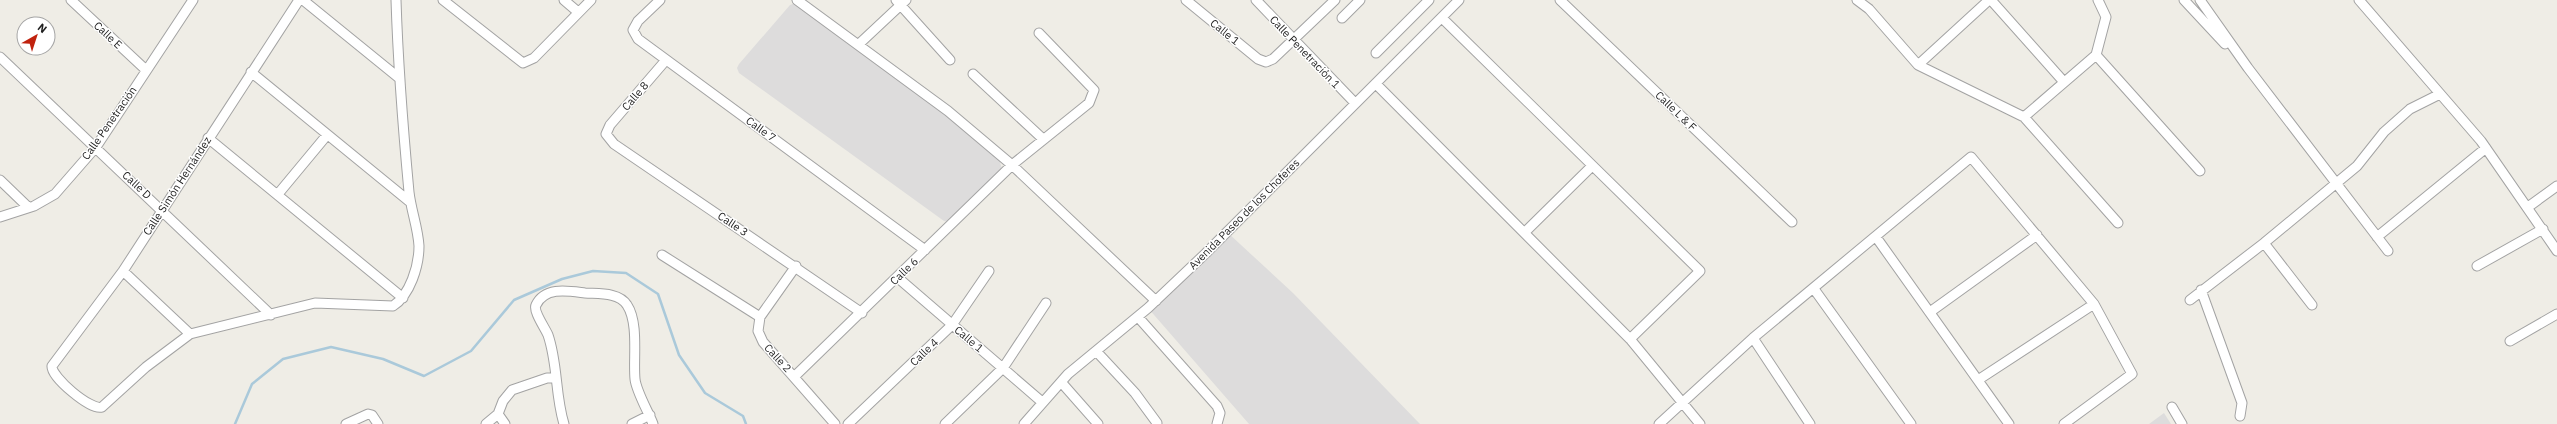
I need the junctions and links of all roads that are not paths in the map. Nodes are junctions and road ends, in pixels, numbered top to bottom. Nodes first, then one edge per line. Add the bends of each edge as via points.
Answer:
1 (71, 0) edge
2 (193, 0) edge
3 (299, 0) edge
4 (303, 0) edge
5 (396, 0) edge
6 (443, 0) edge
7 (564, 0) edge
8 (591, 0) edge
9 (660, 0) edge
10 (797, 0) edge
11 (1186, 0) edge
12 (1256, 0) edge
13 (1335, 0) edge
14 (1360, 0) edge
15 (1429, 0) edge
16 (1459, 0) edge
17 (1560, 0) edge
18 (1857, 0) edge
19 (1990, 0) edge
20 (2098, 0) edge
21 (2184, 0) edge
22 (2200, 0) edge
23 (2359, 0) edge
24 (901, 2) edge
25 (578, 12) junction
26 (1342, 18) dead end
27 (1442, 18) junction
28 (1039, 33) dead end
29 (1293, 39) junction
30 (859, 44) junction
31 (1376, 53) dead end
32 (2096, 55) junction
33 (0, 57) edge
34 (666, 60) junction
35 (950, 60) dead end
36 (1918, 65) junction
37 (2248, 68) junction
38 (146, 70) junction
39 (251, 72) junction
40 (973, 74) dead end
41 (398, 78) junction
42 (2064, 82) junction
43 (1376, 84) junction
44 (2440, 94) junction
45 (1355, 103) junction
46 (2024, 117) junction
47 (606, 134) joint
48 (327, 135) junction
49 (208, 138) junction
50 (1043, 139) junction
51 (96, 147) junction
52 (2486, 148) junction
53 (1012, 165) junction
54 (1592, 166) junction
55 (2200, 170) dead end
56 (0, 180) edge
57 (2337, 182) junction
58 (2557, 186) edge
59 (278, 194) junction
60 (410, 202) junction
61 (28, 207) junction
62 (2528, 207) junction
63 (162, 208) junction
64 (0, 216) edge
65 (1792, 222) dead end
66 (2118, 223) dead end
67 (2543, 229) junction
68 (1525, 232) junction
69 (2037, 235) junction
70 (1876, 237) junction
71 (2378, 237) junction
72 (2264, 243) junction
73 (925, 250) junction
74 (2388, 251) dead end
75 (2557, 251) edge
76 (662, 255) dead end
77 (796, 266) junction
78 (2477, 266) dead end
79 (122, 271) junction
80 (989, 271) dead end
81 (897, 277) junction
82 (1814, 289) junction
83 (2202, 290) junction
84 (403, 298) junction
85 (2190, 300) dead end
86 (1156, 301) junction
87 (1046, 303) dead end
88 (2094, 304) junction
89 (2312, 305) dead end
90 (1930, 312) junction
91 (862, 313) junction
92 (2557, 314) edge
93 (271, 315) junction
94 (760, 317) junction
95 (1138, 317) junction
96 (952, 325) junction
97 (190, 334) junction
98 (1753, 338) junction
99 (1630, 339) junction
100 (2510, 341) dead end
101 (1096, 351) junction
102 (1003, 368) junction
103 (795, 376) junction
104 (555, 378) junction
105 (1978, 380) junction
106 (1061, 382) junction
107 (1042, 402) junction
108 (1684, 402) junction
109 (2172, 407) dead end
110 (498, 414) junction
111 (2240, 416) dead end
112 (652, 420) edge
113 (1157, 423) edge
114 (346, 424) edge
115 (378, 424) edge
116 (486, 424) edge
117 (505, 424) edge
118 (564, 424) edge
119 (632, 424) edge
120 (835, 424) edge
121 (848, 424) edge
122 (945, 424) edge
123 (1024, 424) edge
124 (1098, 424) edge
125 (1217, 424) edge
126 (1659, 424) edge
127 (1700, 424) edge
128 (1810, 424) edge
129 (1911, 424) edge
130 (2010, 424) edge
131 (2064, 424) edge
132 (2182, 424) edge

1 - 38 street, Calle E
2 - 38 street, Calle Penetración
3 - 39 street, Calle Simón Hernández
4 - 41 street
5 - 41 street
6 - 25 street via 524,63 534,58
7 - 25 street
8 - 25 street
9 - 34 street, Calle 7 via 638,21 633,30 638,39
10 - 30 street
11 - 29 street, Calle 1 via 1258,59 1266,62 1274,60
12 - 29 street, Calle Penetración 1
13 - 29 street
14 - 26 street
15 - 31 street
16 - 27 street, Avenida Paseo de los Choferes
17 - 65 street, Calle L & F
18 - 36 street via 1869,9
19 - 36 street
19 - 42 street
20 - 32 street via 2106,17
21 - 37 street
22 - 37 street
23 - 44 street
24 - 30 street
24 - 35 street
27 - 43 street, Avenida Paseo de los Choferes
27 - 54 street
28 - 50 street, Calle 6 via 1094,90 1089,103
29 - 45 street, Calle Penetración 1
30 - 53 street via 948,111
32 - 42 street
32 - 55 street
33 - 51 street, Calle D
34 - 47 street, Calle 8 via 610,125
34 - 73 street, Calle 7
36 - 46 street
37 - 57 street
38 - 51 street, Calle Penetración
39 - 48 street
39 - 49 street, Calle Simón Hernández
40 - 50 street
41 - 60 street
42 - 46 street
43 - 45 street, Avenida Paseo de los Choferes
43 - 68 street
44 - 52 street
44 - 57 street via 2410,109 2384,132 2357,166
45 - 86 street, Avenida Paseo de los Choferes
46 - 66 street
47 - 77 street, Calle 3 via 614,144
48 - 59 street
48 - 60 street
49 - 59 street
49 - 63 street, Calle Simón Hernández
50 - 53 street, Calle 6
51 - 61 street, Calle Penetración via 54,194 40,204
51 - 63 street, Calle D
52 - 62 street
52 - 71 street
53 - 73 street, Calle 6
53 - 86 street
54 - 68 street
54 - 99 street via 1700,271
56 - 61 street
57 - 71 street
57 - 72 street
58 - 62 street
59 - 84 street
60 - 84 street via 418,246 413,275
61 - 64 street, Calle Penetración
62 - 67 street
63 - 79 street, Calle Simón Hernández
63 - 93 street, Calle D
67 - 75 street
67 - 78 street
68 - 99 street
69 - 70 street via 1971,156
69 - 88 street
69 - 90 street
70 - 82 street
70 - 90 street
71 - 74 street
72 - 83 street
72 - 89 street
73 - 81 street, Calle 6
76 - 94 street
77 - 91 street, Calle 3
77 - 94 street
79 - 97 street
79 - 97 street, Calle Simón Hernández via 51,368 59,380 78,396 99,408 146,367
80 - 96 street, Calle 4
81 - 91 street, Calle 6
81 - 96 street, Calle 1
82 - 98 street
82 - 129 street
83 - 85 street
83 - 111 street via 2242,403
84 - 93 street via 393,306 315,303
86 - 95 street, Avenida Paseo de los Choferes
87 - 102 street
88 - 105 street
88 - 131 street via 2132,374
90 - 105 street
91 - 103 street, Calle 6
92 - 100 street
93 - 97 street
94 - 103 street, Calle 2 via 758,330 763,342
95 - 101 street, Avenida Paseo de los Choferes
95 - 125 street via 1217,406 1220,413
96 - 102 street, Calle 1
96 - 121 street, Calle 4
98 - 108 street
98 - 128 street
99 - 108 street
101 - 106 street, Avenida Paseo de los Choferes
101 - 113 street via 1135,393
102 - 107 street, Calle 1
102 - 122 street
103 - 120 street, Calle 2
104 - 110 street via 547,378 512,390
104 - 112 street via 556,368 540,318 535,312 536,306 542,298 559,290 614,296 624,301 631,312 635,380
104 - 118 street
105 - 130 street
106 - 107 street, Avenida Paseo de los Choferes
106 - 124 street
107 - 123 street, Avenida Paseo de los Choferes
108 - 126 street
108 - 127 street
109 - 132 street
110 - 116 street
110 - 117 street
112 - 119 street
114 - 115 street via 368,414 372,415

